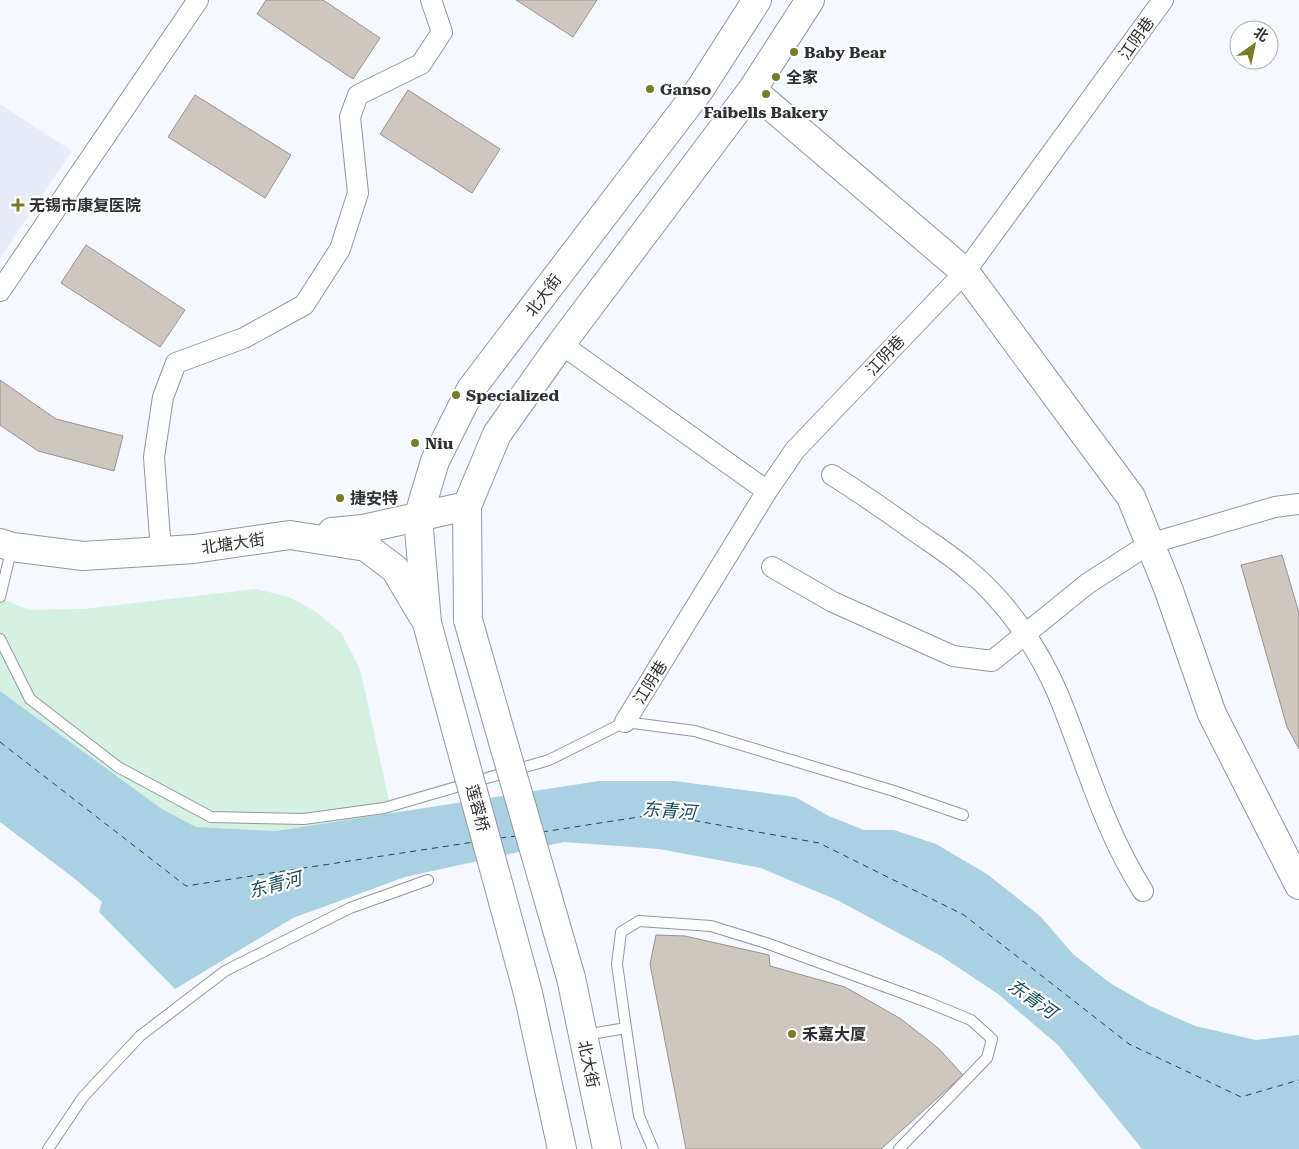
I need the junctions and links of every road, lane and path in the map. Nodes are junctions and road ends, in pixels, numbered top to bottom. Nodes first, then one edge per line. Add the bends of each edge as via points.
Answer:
1 (198, 0) edge
2 (431, 0) edge
3 (757, 0) edge
4 (810, 0) edge
5 (1163, 0) edge
6 (752, 90) junction
7 (965, 272) junction
8 (0, 291) edge
9 (561, 344) junction
10 (832, 475) dead end
11 (767, 491) junction
12 (1299, 504) edge
13 (466, 506) junction
14 (418, 518) junction
15 (290, 535) junction
16 (1149, 544) junction
17 (6, 545) edge
18 (161, 551) junction
19 (772, 567) dead end
20 (0, 597) edge
21 (427, 623) junction
22 (1026, 634) junction
23 (0, 639) edge
24 (626, 722) junction
25 (963, 815) dead end
26 (428, 880) dead end
27 (1299, 885) edge
28 (1143, 891) dead end
29 (626, 1028) junction
30 (583, 1035) junction
31 (48, 1149) edge
32 (562, 1149) edge
33 (607, 1149) edge
34 (653, 1149) edge
35 (899, 1149) edge

1 - 8 street
2 - 18 street via 442,32 421,64 358,95 350,117 358,193 340,249 304,306 244,338 176,363 164,397 154,457
3 - 14 main road, 北大街 via 700,89 471,389 435,461
4 - 6 main road
5 - 7 street, 江阴巷
6 - 7 main road
6 - 9 main road
7 - 11 street, 江阴巷 via 795,450
7 - 16 main road via 1131,497
9 - 11 street
9 - 13 main road via 497,434
10 - 22 street via 968,570 1000,601
11 - 24 street, 江阴巷
12 - 16 street via 1275,507
13 - 14 main road
13 - 30 main road, 北大街, bridge via 468,620 571,978
14 - 15 main road via 363,529
14 - 21 main road, 北大街
15 - 18 main road, 北塘大街
15 - 21 main road, 北塘大街 via 366,547 395,568
16 - 22 street via 1087,584
16 - 27 main road via 1168,588 1212,714
17 - 18 main road, 北塘大街 via 83,556
17 - 20 lane
19 - 22 street via 833,602 952,656 992,661
21 - 32 main road, 莲蓉桥, bridge via 528,993
22 - 28 street via 1057,693 1122,858
23 - 24 lane via 30,699 118,767 211,817 304,819 384,808 549,760
24 - 25 lane via 695,731
26 - 31 lane via 350,908 225,971 140,1036 83,1097
29 - 30 lane
29 - 34 lane via 639,1116
29 - 35 lane via 617,964 621,932 638,921 712,926 971,1020 992,1039 987,1058
30 - 33 main road, 北大街

